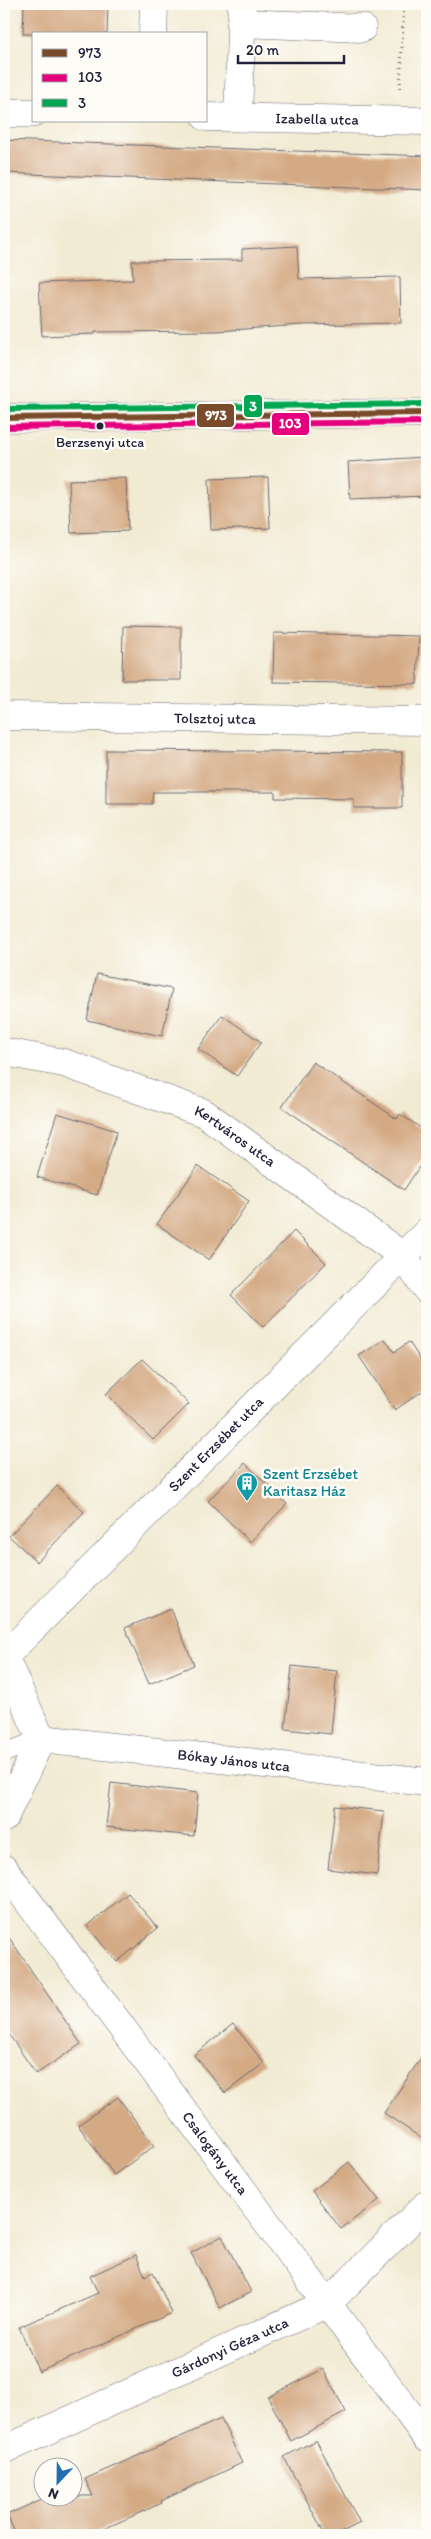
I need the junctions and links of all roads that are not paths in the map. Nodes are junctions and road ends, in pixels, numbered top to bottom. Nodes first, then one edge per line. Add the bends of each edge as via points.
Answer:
1 (154, 4) edge
2 (242, 13) edge
3 (362, 28) dead end
4 (153, 32) edge
5 (4, 113) edge
6 (32, 113) edge
7 (208, 117) edge
8 (238, 118) junction
9 (427, 121) edge
10 (427, 413) edge
11 (4, 418) edge
12 (4, 716) edge
13 (427, 721) edge
14 (4, 1052) edge
15 (427, 1232) edge
16 (403, 1256) junction
17 (427, 1290) edge
18 (4, 1656) edge
19 (41, 1739) junction
20 (4, 1753) edge
21 (427, 1782) edge
22 (4, 1818) edge
23 (4, 1869) edge
24 (427, 2204) edge
25 (328, 2303) junction
26 (427, 2438) edge
27 (4, 2450) edge

1 - 4 street
2 - 3 street
2 - 8 street
5 - 6 street
7 - 8 street, Izabella utca
8 - 9 street, Izabella utca
10 - 11 street
12 - 13 street, Tolsztoj utca
14 - 16 street, Kertváros utca via 64,1063 204,1114
15 - 16 street, Szent Erzsébet utca
16 - 17 street, Kertváros utca
16 - 18 street, Szent Erzsébet utca
18 - 19 street
19 - 20 lane
19 - 21 street, Bókay János utca
19 - 22 street
23 - 25 street, Csalogány utca
24 - 25 street, Gárdonyi Géza utca
25 - 26 street, Csalogány utca
25 - 27 street, Gárdonyi Géza utca

